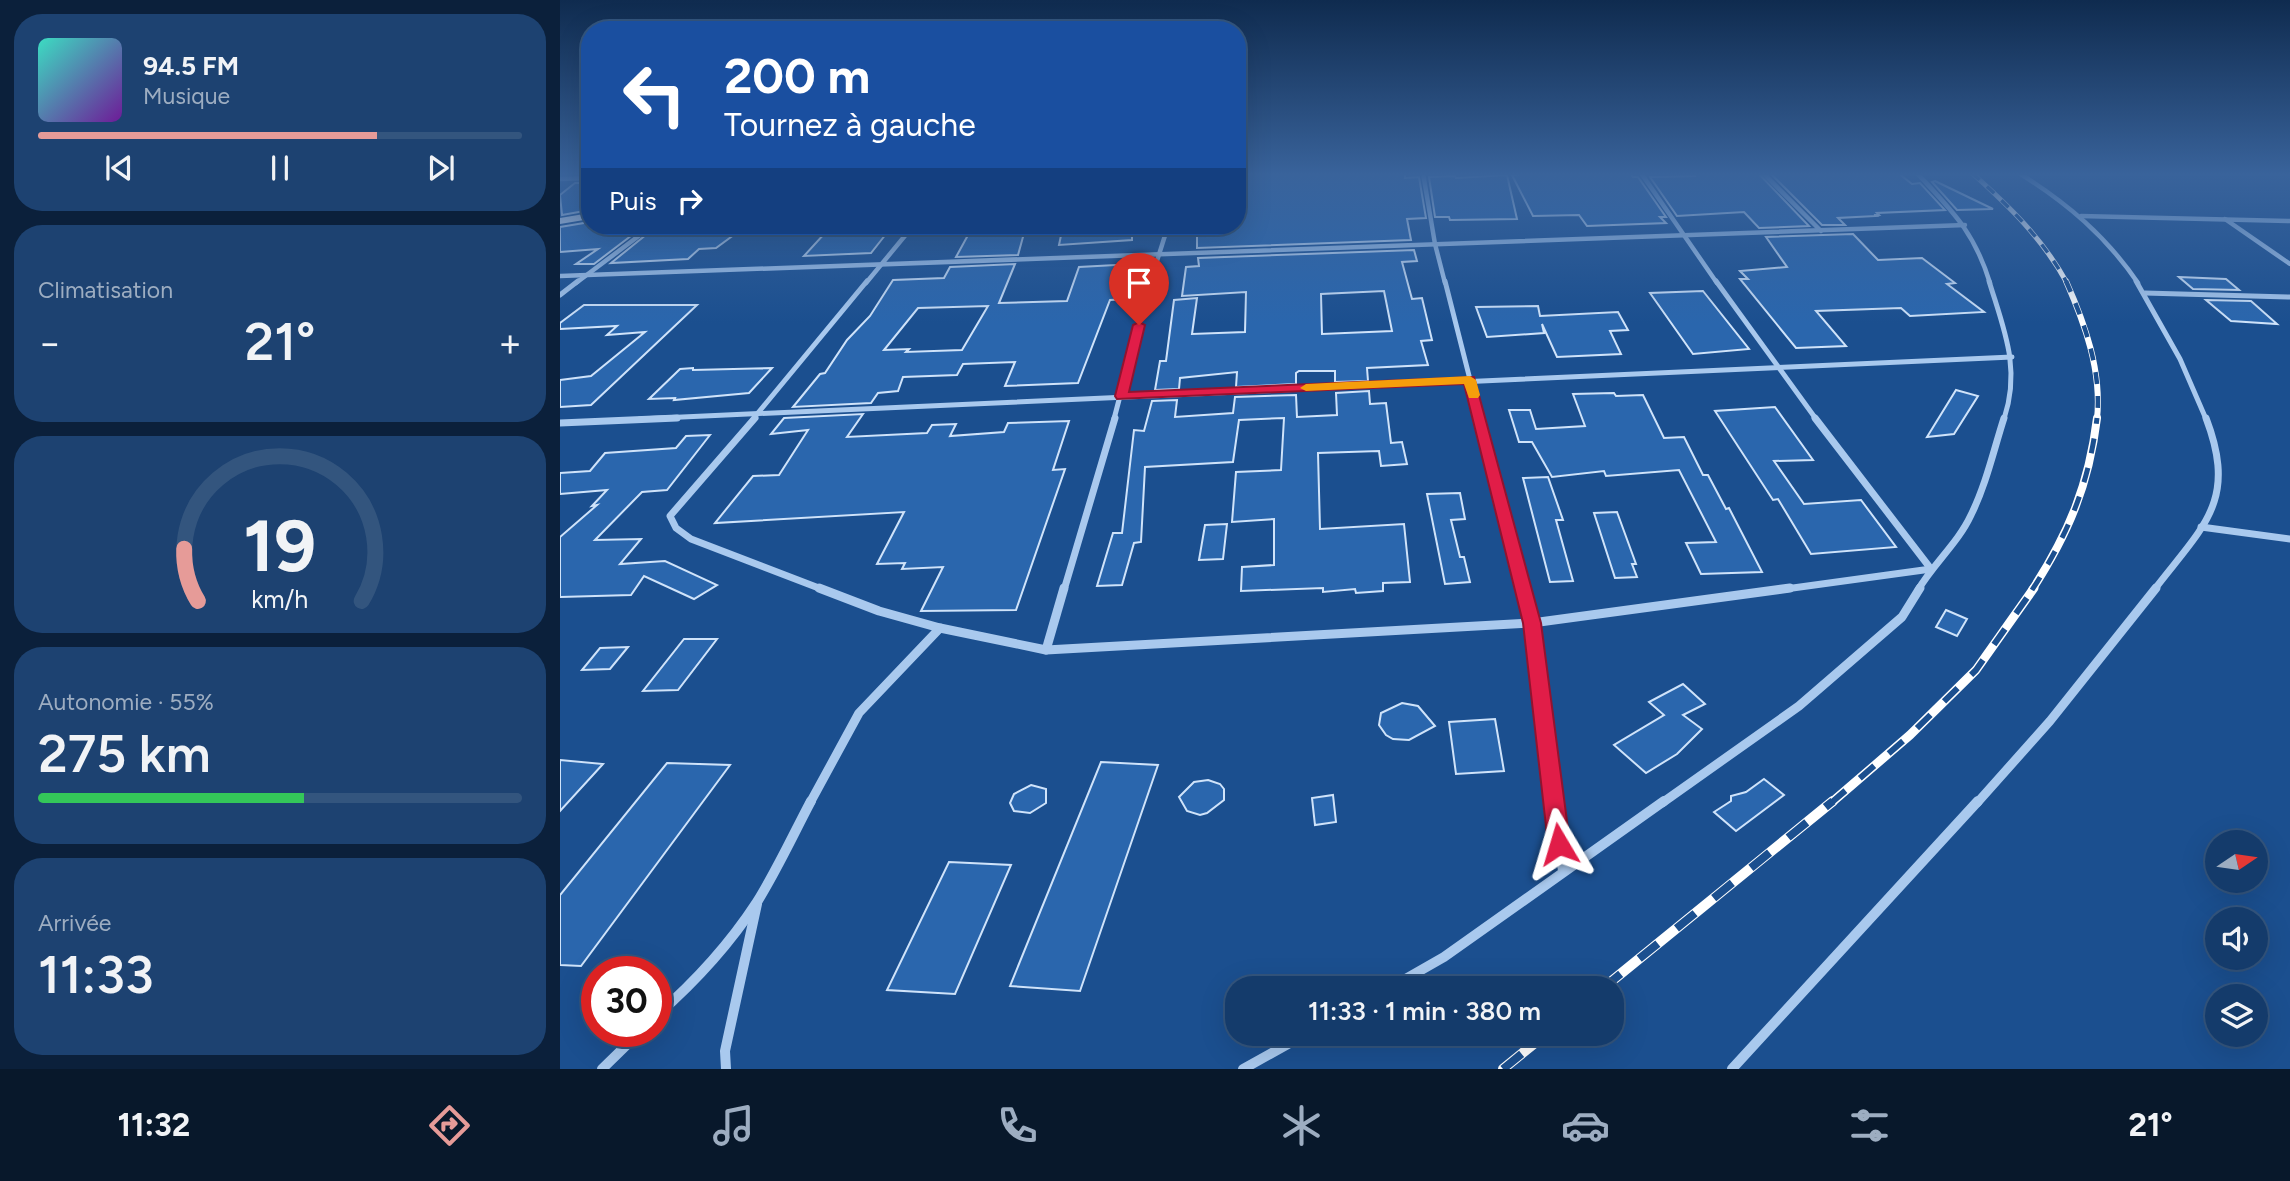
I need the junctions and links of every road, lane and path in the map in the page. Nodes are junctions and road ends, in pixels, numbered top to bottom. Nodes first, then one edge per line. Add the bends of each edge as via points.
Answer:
1 (1431, 223) edge
2 (1676, 223) edge
3 (1814, 223) edge
4 (2087, 223) edge
5 (2231, 223) edge
6 (1965, 225) joint
7 (1821, 230) junction
8 (640, 235) edge
9 (905, 235) edge
10 (1164, 235) edge
11 (1685, 235) junction
12 (1435, 244) junction
13 (1157, 254) junction
14 (2290, 264) edge
15 (880, 265) junction
16 (587, 275) junction
17 (560, 276) edge
18 (2145, 293) junction
19 (560, 295) edge
20 (2290, 297) edge
21 (2012, 357) junction
22 (1775, 366) junction
23 (1470, 380) junction
24 (1121, 396) junction
25 (756, 413) junction
26 (560, 423) edge
27 (2201, 527) junction
28 (2290, 539) edge
29 (1931, 569) junction
30 (1532, 623) junction
31 (940, 628) junction
32 (1046, 650) junction
33 (1563, 871) junction
34 (758, 900) junction
35 (1411, 976) edge
36 (672, 1000) edge
37 (1284, 1046) edge
38 (625, 1047) edge
39 (602, 1069) edge
40 (726, 1069) edge
41 (1243, 1069) edge
42 (1732, 1069) edge

1 - 12 street
2 - 11 street
3 - 7 street
4 - 18 street via 2123,260
5 - 14 street
6 - 7 street
6 - 21 street via 1984,264
7 - 11 street
8 - 16 street
9 - 15 street
10 - 13 street
11 - 12 street
11 - 22 street
12 - 13 street
12 - 23 street
13 - 15 street
13 - 24 street
15 - 16 street
15 - 25 street
16 - 17 street
16 - 19 street
18 - 20 street
18 - 27 street via 2188,373 2220,466 2220,485
21 - 22 street
21 - 29 street via 2008,404 1972,514
22 - 23 street
22 - 29 street
23 - 24 street
23 - 30 street
24 - 25 street
24 - 32 street
25 - 26 street
25 - 31 street via 670,516 676,528 691,539 866,607
27 - 28 street
27 - 42 street via 2106,654 1987,794
29 - 30 street
29 - 33 street via 1902,617 1799,706
30 - 32 street
30 - 33 street
31 - 32 street
31 - 34 street via 859,713
33 - 35 street
34 - 36 street via 731,939
34 - 40 street via 725,1051
37 - 41 street
38 - 39 street

